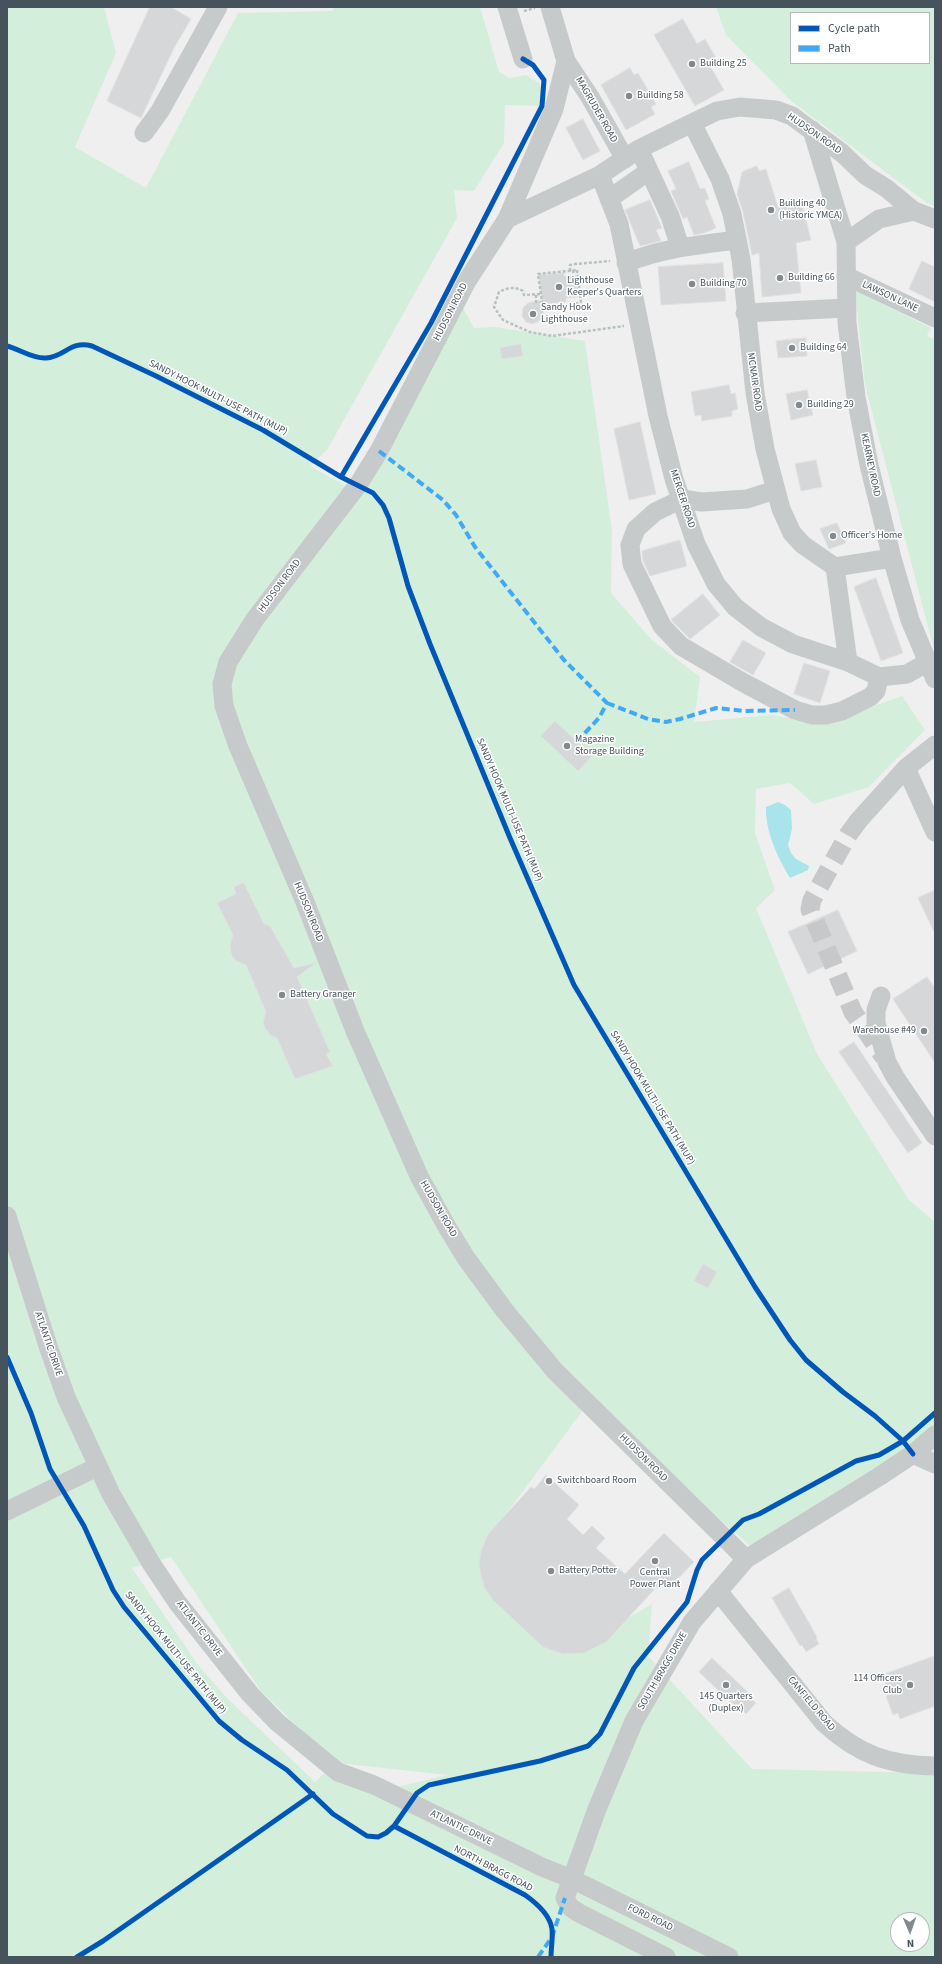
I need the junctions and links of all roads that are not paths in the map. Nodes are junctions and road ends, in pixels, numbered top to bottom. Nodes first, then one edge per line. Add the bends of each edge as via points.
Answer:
1 (218, 7) edge
2 (507, 7) edge
3 (550, 7) edge
4 (523, 59) dead end
5 (566, 61) junction
6 (692, 123) junction
7 (812, 130) junction
8 (144, 133) dead end
9 (632, 154) junction
10 (649, 171) junction
11 (600, 175) junction
12 (609, 198) junction
13 (914, 211) junction
14 (507, 219) junction
15 (935, 219) edge
16 (737, 240) junction
17 (846, 242) junction
18 (680, 247) junction
19 (626, 261) junction
20 (846, 276) junction
21 (847, 308) junction
22 (746, 313) junction
23 (935, 318) edge
24 (775, 490) junction
25 (682, 499) junction
26 (892, 558) junction
27 (835, 567) junction
28 (848, 662) junction
29 (928, 662) junction
30 (880, 677) junction
31 (935, 680) edge
32 (935, 745) edge
33 (906, 768) junction
34 (859, 820) tunnel mouth
35 (935, 832) edge
36 (881, 996) dead end
37 (935, 1136) edge
38 (7, 1216) edge
39 (935, 1435) edge
40 (913, 1454) junction
41 (935, 1464) edge
42 (98, 1466) junction
43 (7, 1511) edge
44 (746, 1559) junction
45 (718, 1591) junction
46 (935, 1766) edge
47 (572, 1879) junction
48 (666, 1957) edge
49 (729, 1957) edge

1 - 8 street via 160,111
2 - 4 street
3 - 5 street
5 - 9 street, MAGRUDER ROAD
5 - 14 street, HUDSON ROAD via 554,109
6 - 7 street, HUDSON ROAD via 730,108 762,108 792,116
6 - 9 street, HUDSON ROAD
6 - 16 street, MCNAIR ROAD via 720,179 732,214
7 - 13 street, HUDSON ROAD via 865,175
7 - 17 street, KEARNEY ROAD
9 - 10 street, MAGRUDER ROAD
9 - 11 street, HUDSON ROAD
10 - 12 street
10 - 18 street, MAGRUDER ROAD via 670,216
11 - 12 street, MERCER ROAD
11 - 14 street, HUDSON ROAD
12 - 19 street, MERCER ROAD via 619,224
13 - 15 street, HUDSON ROAD
13 - 17 street via 879,220
14 - 44 street, HUDSON ROAD via 467,281 379,451 358,485 255,619 233,653 224,672 224,706 355,1031 419,1176 447,1227 505,1311 555,1370
16 - 18 street
16 - 22 street, MCNAIR ROAD
17 - 20 street, KEARNEY ROAD
18 - 19 street
19 - 25 street, MERCER ROAD via 658,416
20 - 21 street, KEARNEY ROAD
20 - 23 street, LAWSON LANE
21 - 22 street
21 - 26 street, KEARNEY ROAD via 856,397 869,465
22 - 24 street, MCNAIR ROAD via 754,393
24 - 25 street via 746,500 702,502
24 - 27 street, MCNAIR ROAD via 792,533 810,552
25 - 28 street, MERCER ROAD via 696,544 716,584 735,607 761,627 793,644
25 - 30 street via 655,512 645,520 636,529 630,544 632,564 662,626 672,638 681,646 744,683 795,710 812,714 842,710 870,697 876,691
26 - 27 street
26 - 29 street, KEARNEY ROAD via 910,620
27 - 28 street
28 - 30 street, MERCER ROAD
29 - 30 street via 907,674
29 - 31 street, KEARNEY ROAD
32 - 33 street
33 - 34 street
33 - 35 street
36 - 37 street via 876,1010 876,1024 888,1062 895,1077
38 - 42 street, ATLANTIC DRIVE via 66,1397
39 - 40 street, SOUTH BRAGG DRIVE
40 - 41 street
40 - 44 street, SOUTH BRAGG DRIVE via 828,1510
42 - 43 street
42 - 47 street, ATLANTIC DRIVE via 110,1494 151,1563 178,1602 250,1694 277,1722 338,1772 374,1785 542,1867
44 - 45 street, SOUTH BRAGG DRIVE
45 - 46 street, CANFIELD ROAD via 824,1723 840,1737 860,1751 886,1760
45 - 47 street, SOUTH BRAGG DRIVE via 692,1622 634,1721 597,1809
47 - 48 street, SOUTH BRAGG DRIVE via 565,1898 570,1907
47 - 49 street, FORD ROAD

